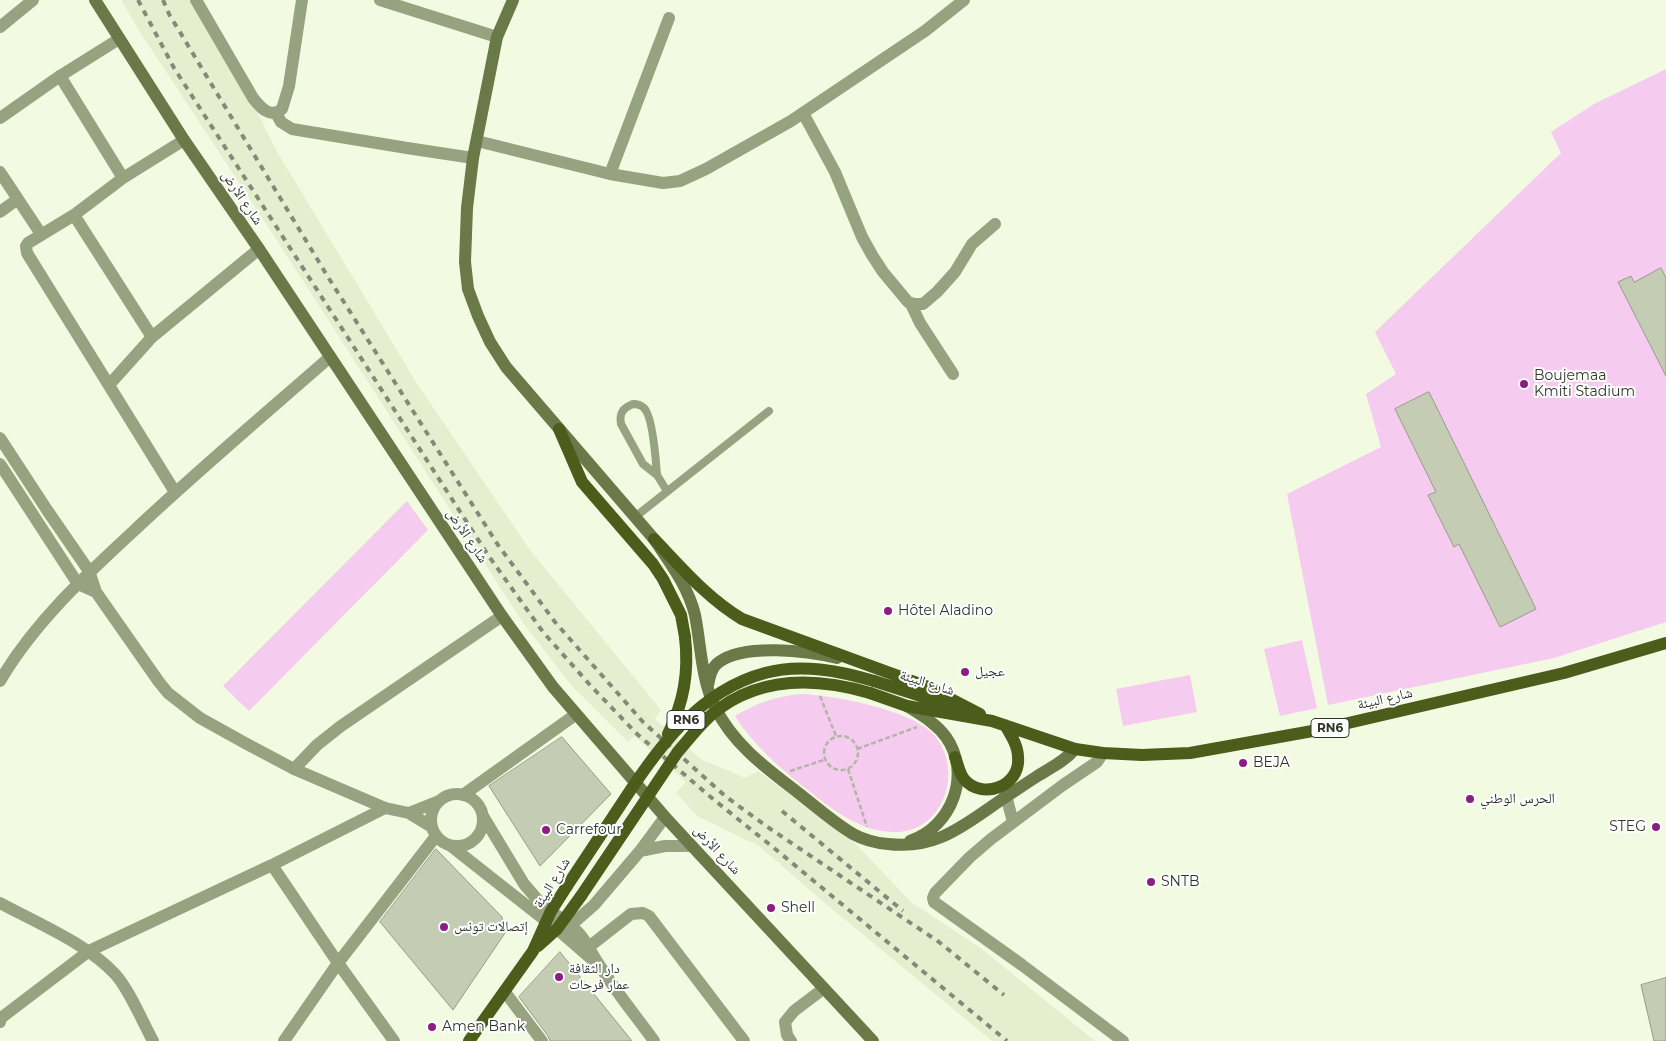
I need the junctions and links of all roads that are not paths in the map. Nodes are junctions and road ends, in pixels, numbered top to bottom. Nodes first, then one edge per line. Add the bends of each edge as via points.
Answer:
1 (33, 0) edge
2 (95, 0) edge
3 (196, 0) edge
4 (302, 0) edge
5 (380, 0) edge
6 (513, 0) edge
7 (964, 0) edge
8 (399, 3) edge
9 (669, 18) dead end
10 (0, 28) edge
11 (497, 37) junction
12 (119, 39) junction
13 (60, 76) junction
14 (276, 113) junction
15 (803, 113) junction
16 (0, 118) edge
17 (184, 140) junction
18 (477, 141) junction
19 (473, 158) junction
20 (0, 172) edge
21 (610, 174) junction
22 (123, 178) junction
23 (18, 200) junction
24 (0, 212) edge
25 (74, 215) junction
26 (995, 224) dead end
27 (41, 234) junction
28 (259, 249) junction
29 (911, 304) junction
30 (152, 337) junction
31 (330, 357) junction
32 (953, 374) dead end
33 (109, 385) junction
34 (769, 411) dead end
35 (559, 429) junction
36 (0, 438) edge
37 (0, 464) edge
38 (657, 475) junction
39 (667, 491) junction
40 (175, 492) junction
41 (634, 517) junction
42 (654, 539) junction
43 (89, 572) junction
44 (78, 584) junction
45 (96, 592) junction
46 (502, 616) junction
47 (1666, 643) edge
48 (866, 665) junction
49 (0, 681) edge
50 (872, 687) junction
51 (708, 688) junction
52 (907, 706) junction
53 (980, 714) junction
54 (576, 715) junction
55 (992, 721) junction
56 (1005, 725) junction
57 (1075, 749) junction
58 (659, 750) junction
59 (1103, 753) junction
60 (955, 757) junction
61 (294, 768) junction
62 (1004, 791) junction
63 (463, 795) junction
64 (439, 801) junction
65 (385, 808) junction
66 (409, 813) junction
67 (483, 816) junction
68 (664, 817) junction
69 (1013, 822) junction
70 (434, 832) junction
71 (893, 845) junction
72 (451, 846) junction
73 (692, 846) junction
74 (640, 851) junction
75 (272, 865) junction
76 (0, 902) edge
77 (558, 923) junction
78 (590, 946) junction
79 (89, 951) junction
80 (338, 963) junction
81 (599, 966) junction
82 (824, 989) junction
83 (505, 992) junction
84 (0, 1022) edge
85 (474, 1039) edge
86 (153, 1041) edge
87 (284, 1041) edge
88 (394, 1041) edge
89 (542, 1041) edge
90 (654, 1041) edge
91 (744, 1041) edge
92 (791, 1041) edge
93 (873, 1041) edge
94 (1123, 1041) edge

1 - 10 street
2 - 12 main road, شارع الأرض
3 - 14 street via 253,98 263,110
4 - 14 street via 289,86 282,109
5 - 8 street
6 - 11 main road
7 - 15 street via 925,31
8 - 11 street
9 - 21 street
11 - 18 main road
12 - 13 street
12 - 17 main road, شارع الأرض
13 - 16 street
13 - 22 street
14 - 19 street via 281,122 292,129
15 - 21 street via 680,181 663,183
15 - 29 street via 835,172 872,255
17 - 22 street
17 - 28 main road, شارع الأرض
18 - 19 main road
18 - 21 street
19 - 35 main road via 467,208 465,262 468,289 490,342
20 - 23 street
22 - 25 street
23 - 24 street
23 - 27 street
25 - 27 street
25 - 30 street
26 - 29 street via 972,244 955,272 937,292 922,304
27 - 33 street via 28,243 27,252
28 - 30 street
28 - 31 main road, شارع الأرض
29 - 32 street
30 - 33 street
31 - 40 street
31 - 46 main road, شارع الأرض
33 - 40 street
34 - 39 lane
35 - 41 main road
35 - 58 main road, bridge via 582,482 652,564 681,615 687,676 676,713
36 - 43 street
37 - 44 street
38 - 38 lane via 648,414 639,404 626,406 620,417 621,424 643,464
38 - 39 lane
39 - 41 lane
40 - 43 street
41 - 42 main road
42 - 48 main road via 724,608 763,628
42 - 51 main road via 687,592
43 - 44 street
43 - 45 street
44 - 45 street
44 - 49 street via 36,630
45 - 61 street via 168,693 200,718
46 - 54 main road, شارع الأرض
46 - 61 street via 340,726
47 - 59 main road, شارع البيئة / RN6 via 1564,673 1318,730 1190,753
48 - 51 main road via 822,654 791,651 740,653 718,662 712,669
48 - 53 main road via 928,687
50 - 52 main road, شارع البيئة / RN6
50 - 53 main road, شارع البيئة / RN6
50 - 58 main road, شارع البيئة / RN6, bridge via 840,672 807,668 766,672 722,691 681,724
50 - 77 main road, شارع البيئة / RN6, bridge via 802,682 771,686 728,703 694,732 677,753 581,896
51 - 71 main road via 727,728 759,763 851,833 872,842
52 - 55 main road, شارع البيئة / RN6
52 - 60 main road via 939,729
53 - 55 main road, شارع البيئة / RN6
54 - 63 street
54 - 68 main road, شارع الأرض
55 - 56 main road, شارع البيئة / RN6
56 - 57 main road, شارع البيئة / RN6
56 - 62 main road via 1019,758
57 - 59 main road, شارع البيئة / RN6
57 - 62 main road via 1058,765
58 - 77 main road, شارع البيئة / RN6, bridge via 567,886
59 - 69 street via 1098,762
60 - 62 main road via 963,777 970,784 979,789
60 - 71 main road via 956,790 945,815 925,834
61 - 65 street
62 - 69 street
62 - 71 main road via 941,838 917,845
63 - 64 street via 450,795
63 - 67 street via 473,799
64 - 66 street
64 - 70 street via 432,814
65 - 66 street
65 - 75 street
66 - 70 street
67 - 72 street via 483,826 471,843
67 - 77 street via 524,884
68 - 73 main road, شارع الأرض
68 - 74 street
69 - 94 street via 970,857 935,893 933,900
70 - 72 street
70 - 80 street
72 - 77 street
73 - 74 street via 664,846
73 - 82 main road, شارع الأرض
74 - 77 street via 594,905
75 - 79 street
75 - 80 street
76 - 79 street
77 - 78 street via 577,930
77 - 81 street
77 - 83 main road, شارع البيئة / RN6 via 533,951
78 - 81 street
78 - 91 street via 631,914 643,912
79 - 84 street via 1,1018
79 - 86 street via 115,974
80 - 87 street
80 - 88 street
81 - 90 street
82 - 92 street via 794,1011 785,1022
82 - 93 main road, شارع الأرض
83 - 85 main road, RN6
83 - 89 street

